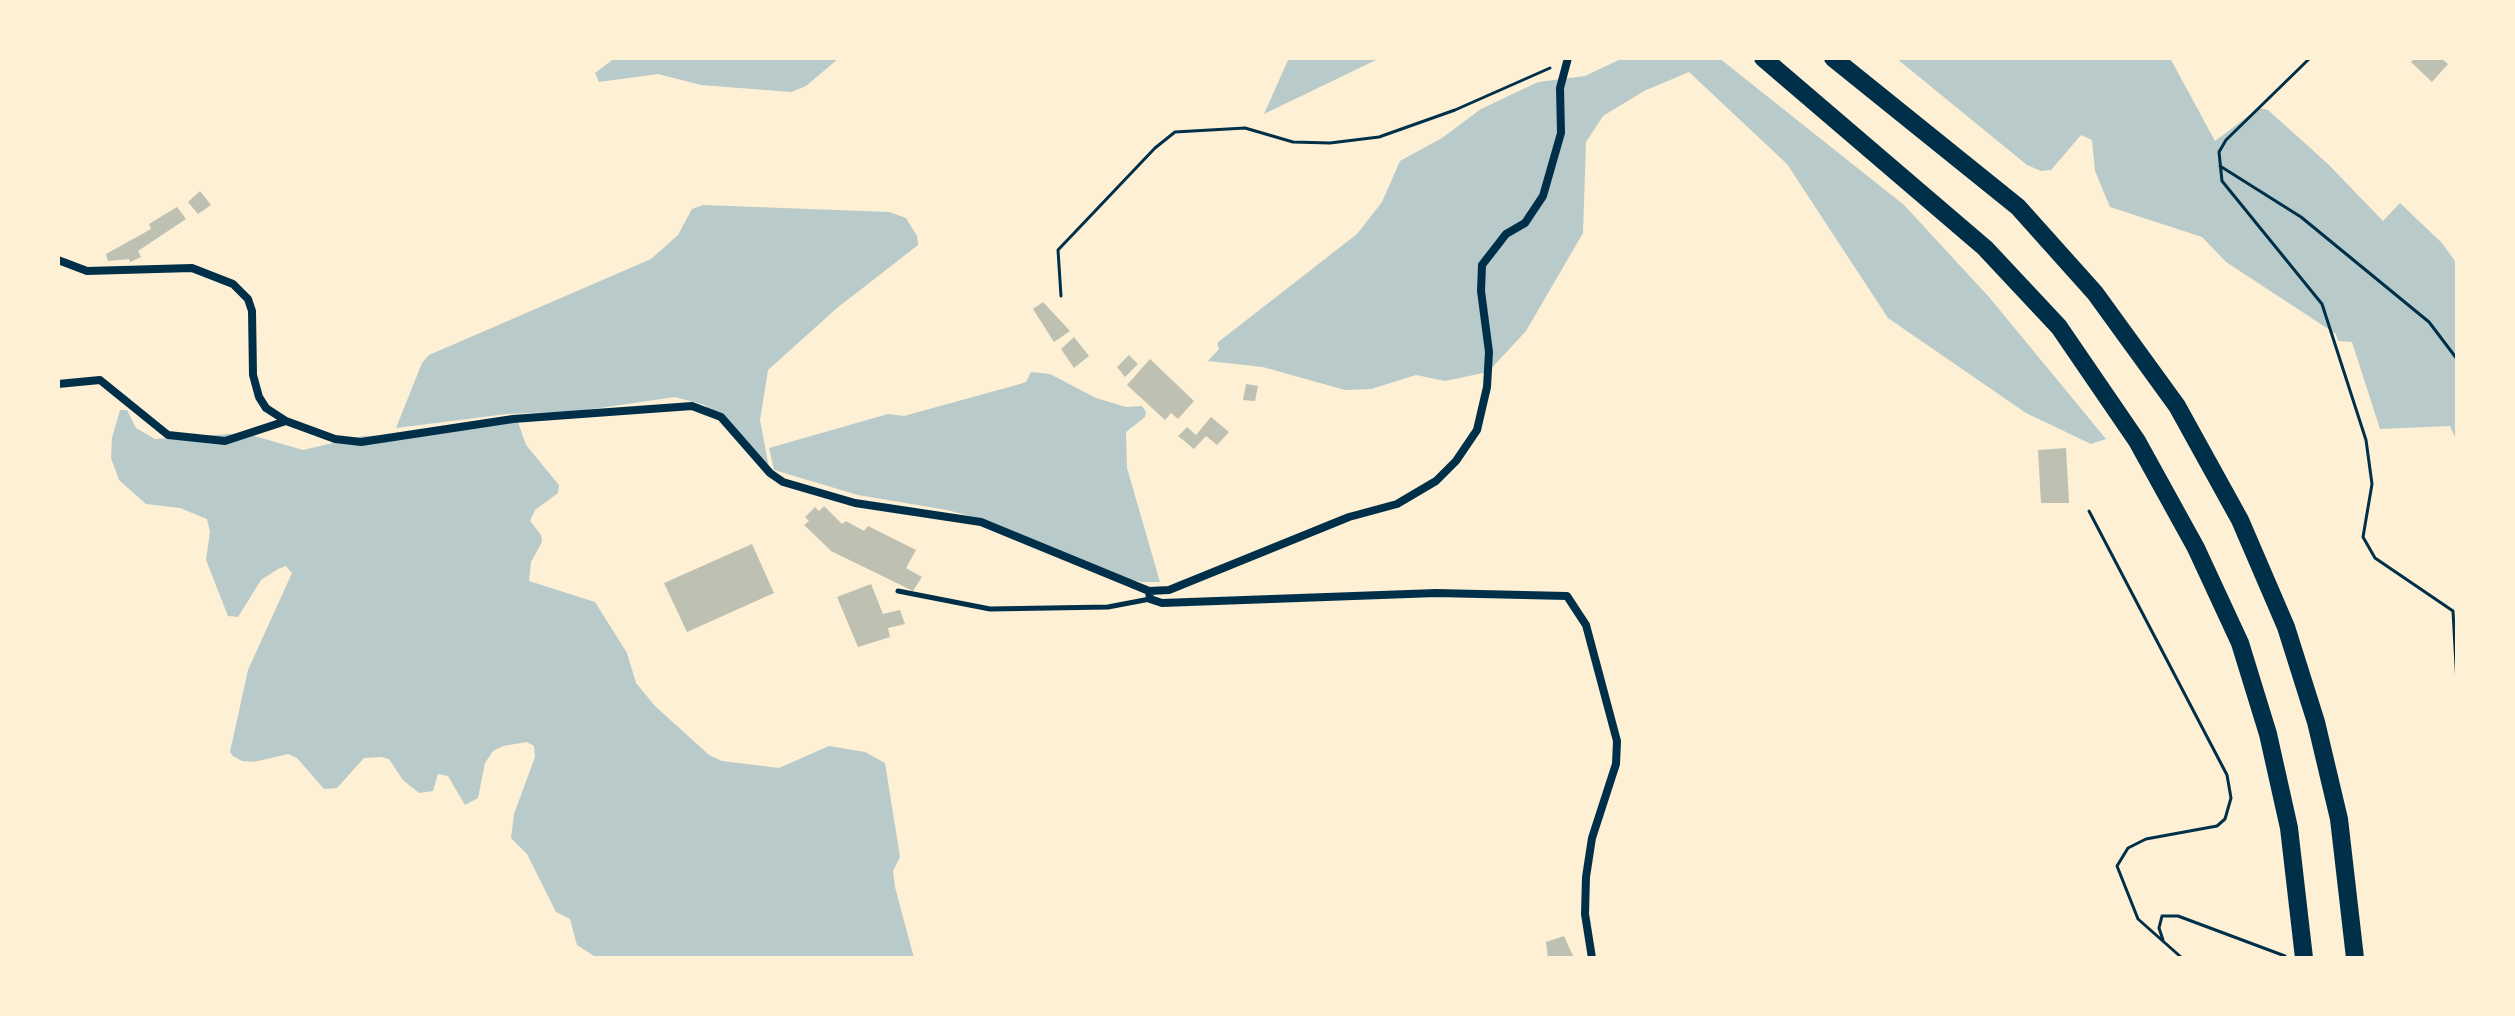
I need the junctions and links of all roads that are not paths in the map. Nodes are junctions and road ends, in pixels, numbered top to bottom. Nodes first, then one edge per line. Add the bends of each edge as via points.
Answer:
1 (1763, 58) edge
2 (1833, 58) edge
3 (1566, 61) edge
4 (58, 260) edge
5 (58, 384) edge
6 (286, 421) junction
7 (898, 591) dead end
8 (1150, 595) junction
9 (2295, 957) edge
10 (1592, 958) edge
11 (2355, 958) edge

1 - 9 highway via 1985,248 2059,327 2137,441 2240,643 2268,734 2289,828
2 - 11 highway via 2018,207 2095,293 2177,406 2240,520 2290,640 2339,819
3 - 8 street via 1560,88 1561,133 1543,196 1525,223 1506,234 1482,265 1487,387 1477,430 1456,461 1436,481 1397,504 1349,517
4 - 6 street via 87,271 192,268 233,284 252,311 253,375 259,397
5 - 6 street via 100,380 168,435 225,441
6 - 8 street via 335,439 361,442 513,419 701,407 721,417 783,482 855,503 981,522
7 - 8 lane via 990,609 1108,607
8 - 10 street via 1162,603 1436,593 1567,596 1586,625 1617,741 1616,764 1595,827 1586,877

